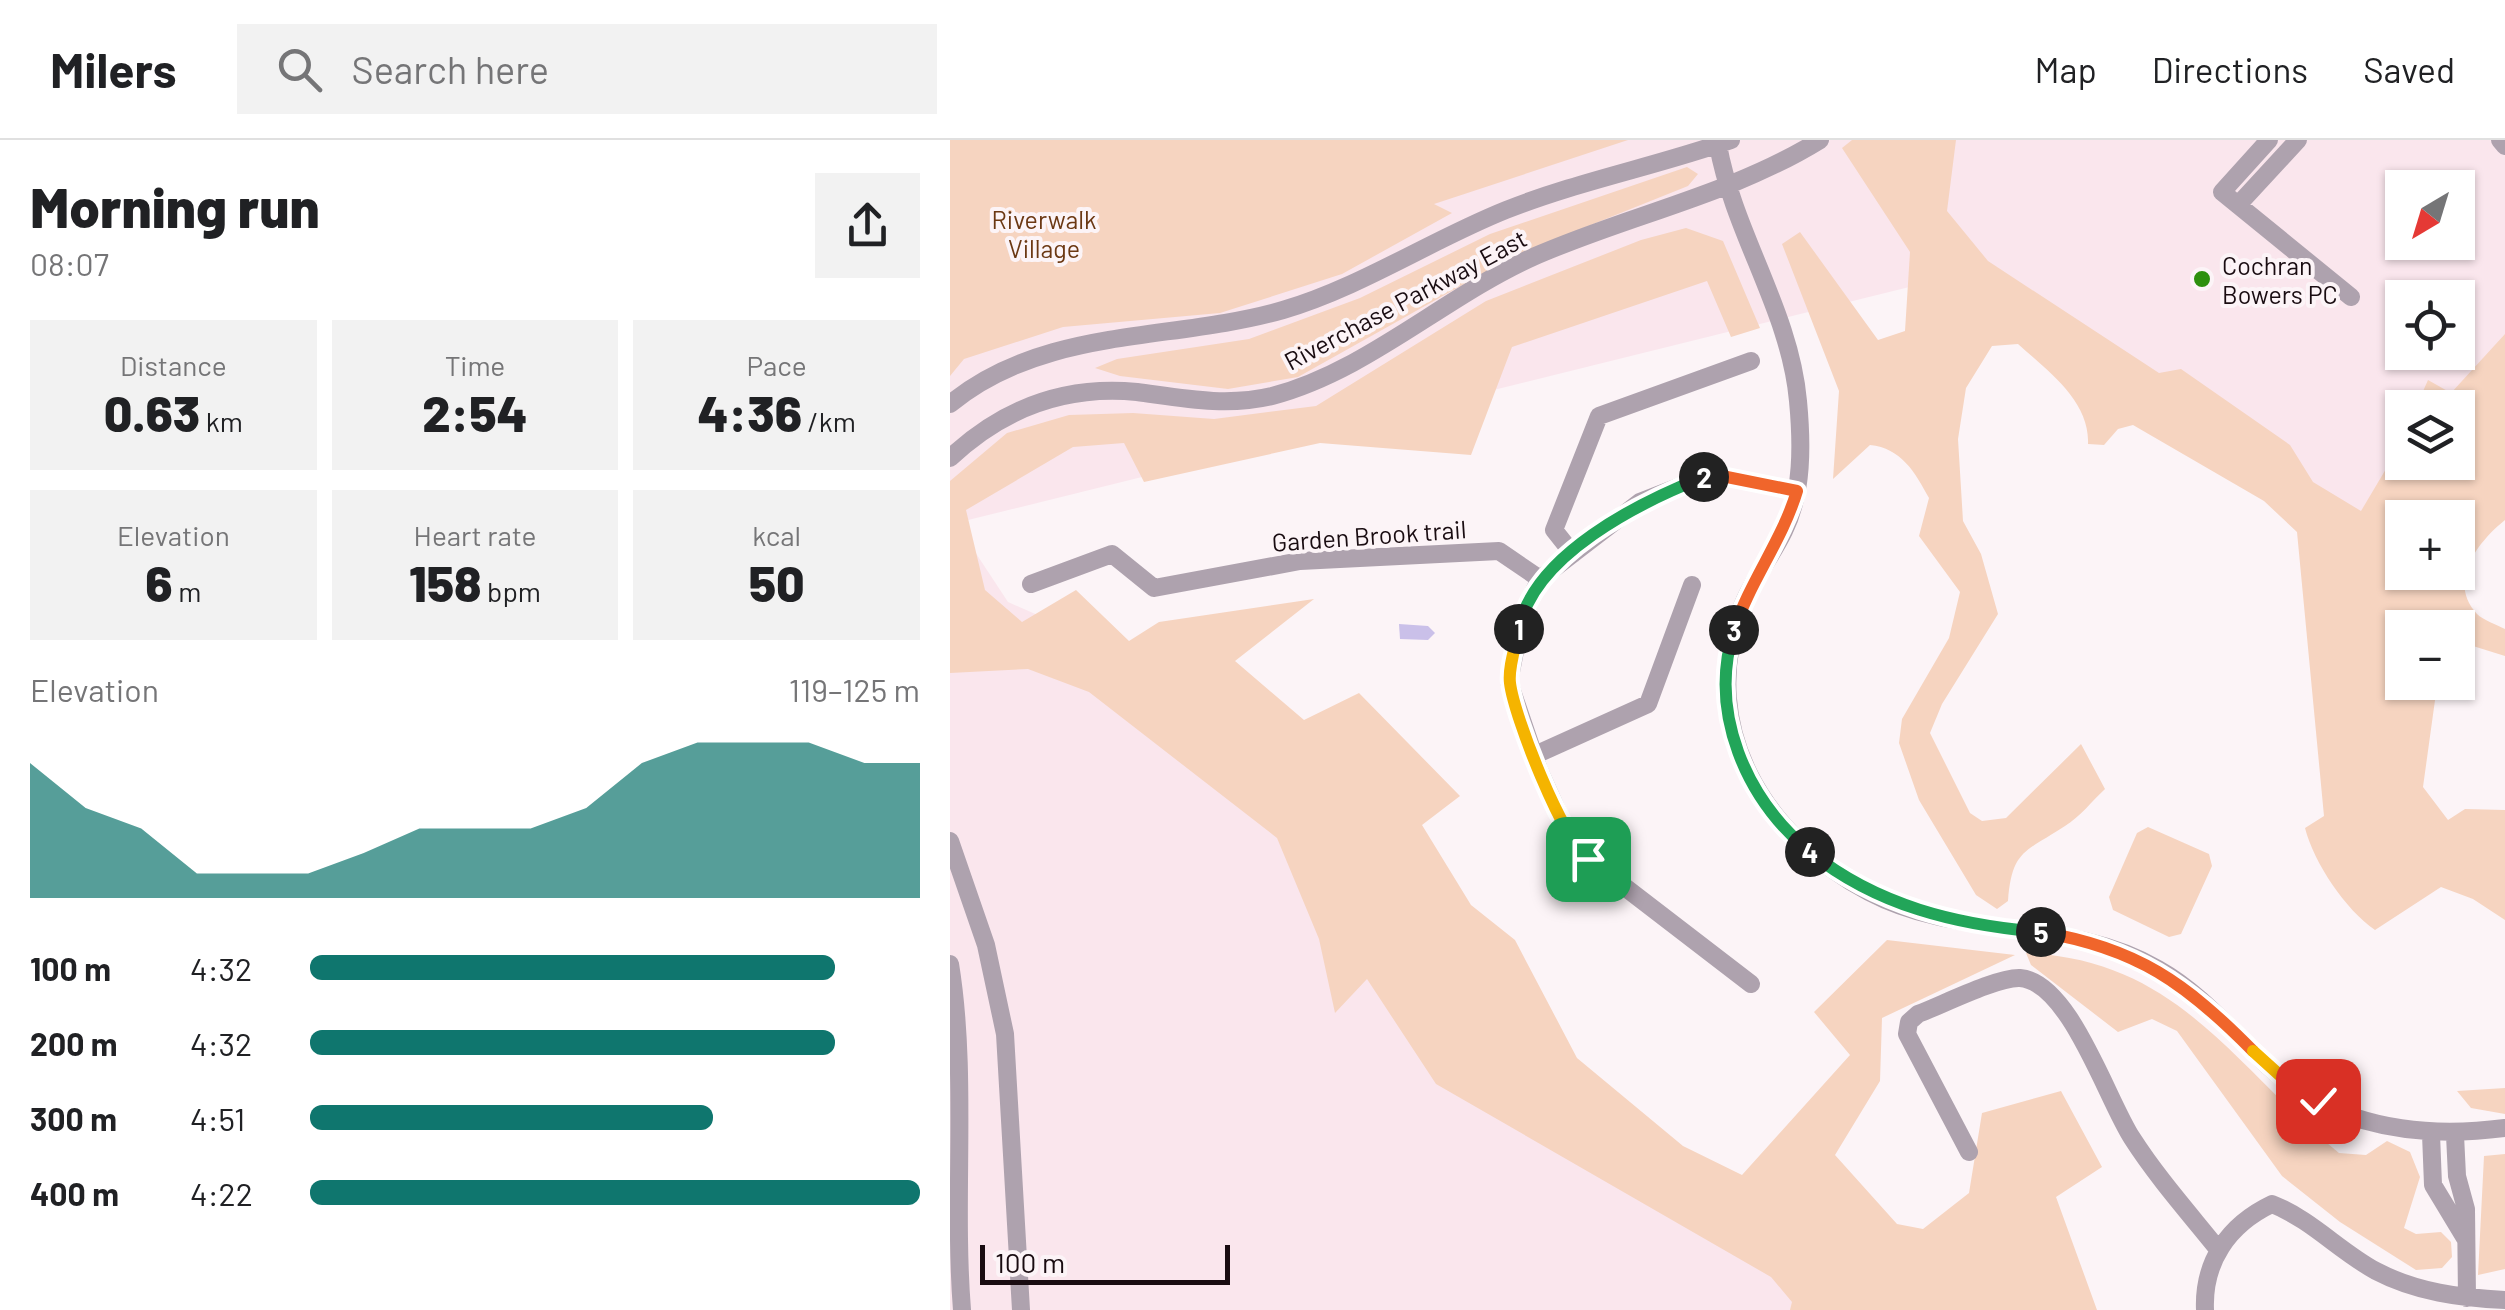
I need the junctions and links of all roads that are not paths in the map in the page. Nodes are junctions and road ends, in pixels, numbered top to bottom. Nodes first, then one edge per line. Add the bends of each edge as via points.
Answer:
1 (1820, 140) edge
2 (2269, 140) edge
3 (2298, 140) edge
4 (2500, 140) edge
5 (1724, 142) edge
6 (2505, 146) edge
7 (1726, 188) junction
8 (2238, 205) junction
9 (2352, 297) dead end
10 (1751, 361) dead end
11 (950, 404) edge
12 (950, 458) edge
13 (1797, 491) junction
14 (1572, 554) junction
15 (1540, 579) junction
16 (1031, 584) dead end
17 (1692, 585) dead end
18 (1535, 756) junction
19 (950, 841) edge
20 (950, 964) edge
21 (1751, 984) dead end
22 (2505, 1128) edge
23 (2430, 1134) junction
24 (2455, 1134) junction
25 (1969, 1152) dead end
26 (2467, 1242) junction
27 (2217, 1248) junction
28 (2467, 1298) junction
29 (2505, 1300) edge
30 (962, 1310) edge
31 (1021, 1310) edge
32 (2205, 1310) edge

1 - 7 street, Riverchase Parkway East
2 - 8 street via 2222,192
3 - 8 street
4 - 6 street
5 - 7 street
5 - 11 street, Riverchase Parkway East via 1520,205 1280,311 1030,358
7 - 12 street, Riverchase Parkway East via 1531,258 1308,384 1216,402 1116,391 1054,397 1001,419
7 - 13 street via 1793,364
8 - 9 street
10 - 14 street via 1599,416 1554,530
13 - 14 street via 1712,474 1640,502
13 - 23 street via 1787,526 1741,608 1725,687 1746,773 1780,826 1888,900 2006,929 2080,938 2142,960 2190,990 2285,1080 2318,1101 2388,1129
14 - 15 street
15 - 16 street, Garden Brook trail via 1498,550 1300,561 1154,588 1112,554
15 - 18 street via 1522,615 1510,682
17 - 18 street via 1648,704
18 - 21 street via 1574,848
19 - 31 street via 986,945 1005,1034
20 - 30 street
22 - 24 street
23 - 24 street
23 - 26 street via 2433,1185
24 - 26 street
25 - 27 street via 1907,1034 1909,1022 2016,978 2036,982 2078,1032 2124,1126
26 - 28 street
27 - 28 street via 2272,1204 2375,1270
27 - 32 street via 2208,1267
28 - 29 street

